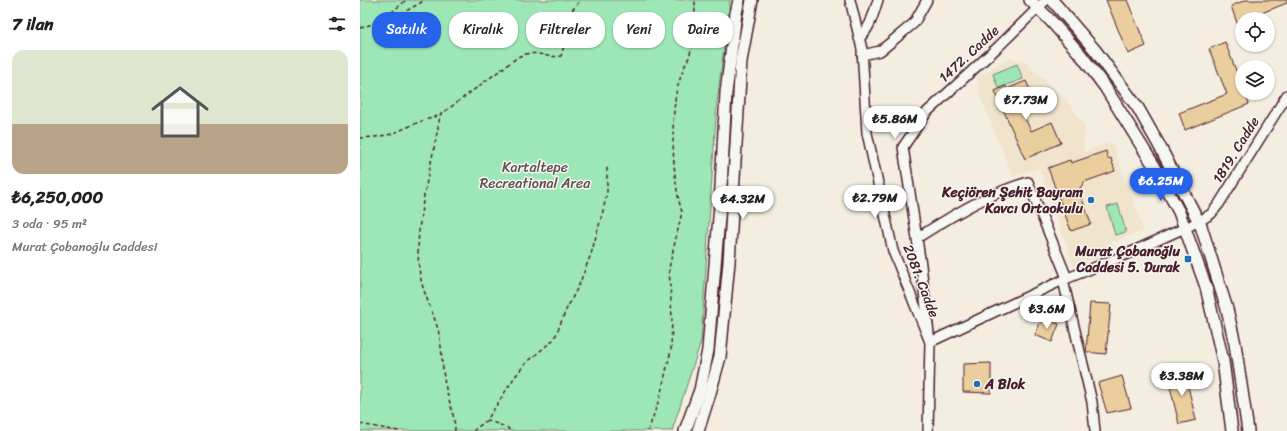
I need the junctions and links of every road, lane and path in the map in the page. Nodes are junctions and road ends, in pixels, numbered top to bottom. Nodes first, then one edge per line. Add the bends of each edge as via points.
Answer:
1 (406, 0) edge
2 (425, 0) edge
3 (581, 0) edge
4 (695, 0) edge
5 (739, 0) edge
6 (752, 0) edge
7 (850, 0) edge
8 (878, 0) edge
9 (927, 0) edge
10 (1052, 0) edge
11 (1038, 3) edge
12 (392, 12) edge
13 (405, 12) edge
14 (372, 24) edge
15 (360, 28) edge
16 (859, 38) junction
17 (862, 55) junction
18 (1287, 95) edge
19 (440, 115) junction
20 (360, 138) edge
21 (608, 167) dead end
22 (1198, 222) junction
23 (1185, 228) junction
24 (916, 238) junction
25 (1065, 279) junction
26 (930, 342) junction
27 (487, 420) junction
28 (360, 424) edge
29 (399, 431) edge
30 (455, 431) edge
31 (473, 431) edge
32 (510, 431) edge
33 (648, 431) edge
34 (685, 431) edge
35 (698, 431) edge
36 (928, 431) edge
37 (1095, 431) edge
38 (1232, 431) edge
39 (1248, 431) edge

1 - 12 path
2 - 13 path
3 - 19 path via 572,8 566,22 561,56 553,58 533,52 524,54
4 - 33 path via 690,55 675,100 676,173 682,212 669,268 671,350 660,397
5 - 34 main road via 726,93 708,350 700,390
6 - 35 main road via 741,61 729,262 720,357
7 - 16 street, 2081. Cadde
8 - 16 street via 869,27
9 - 17 street via 914,23 880,51
10 - 22 main road via 1095,50 1138,108 1186,194
11 - 23 main road via 1105,87 1156,169
11 - 24 street, 1472. Cadde via 999,46 927,112 903,147
14 - 15 path
16 - 17 street, 2081. Cadde
17 - 26 street, 2081. Cadde via 867,133 893,251
18 - 22 street, 1819. Cadde via 1219,204
19 - 20 path via 392,134
19 - 30 path via 422,212 418,242 419,269 437,324 445,385 455,420
21 - 27 path via 607,193 591,254 556,335 525,364
22 - 23 street, 1819. Cadde
22 - 39 main road via 1212,258 1236,344
23 - 25 street, 1819. Cadde
23 - 38 main road via 1206,287 1223,361
24 - 25 street via 983,199 1028,182
24 - 26 street, 1472. Cadde
25 - 26 street, 1819. Cadde
25 - 37 street via 1092,402
26 - 36 street, 2081. Cadde
27 - 31 path
27 - 32 path
28 - 29 path

